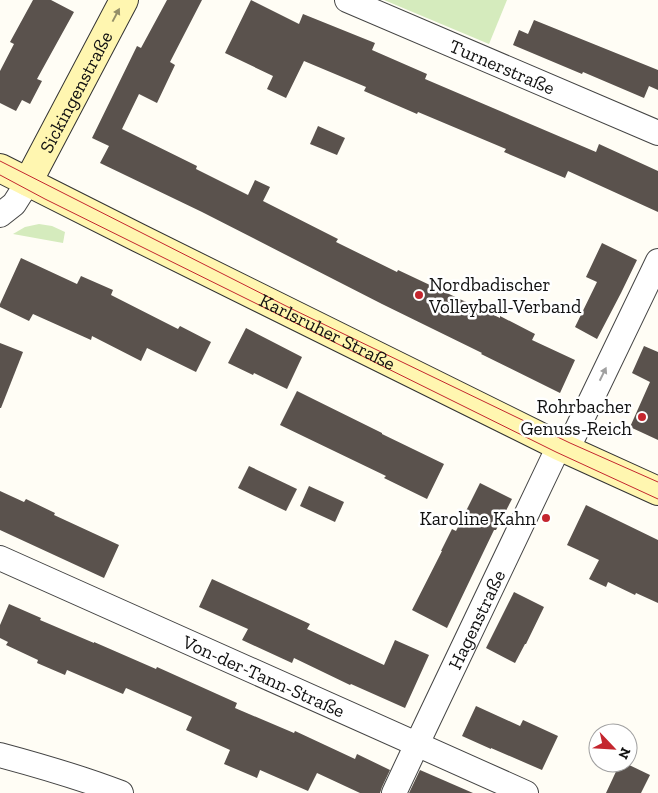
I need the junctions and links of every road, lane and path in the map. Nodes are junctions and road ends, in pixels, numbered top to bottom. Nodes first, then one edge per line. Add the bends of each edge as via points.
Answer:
1 (124, 0) edge
2 (347, 0) edge
3 (658, 133) edge
4 (0, 168) edge
5 (28, 182) junction
6 (0, 215) edge
7 (658, 262) edge
8 (563, 448) junction
9 (658, 491) edge
10 (0, 558) edge
11 (416, 744) junction
12 (0, 755) edge
13 (121, 793) edge
14 (394, 793) edge
15 (526, 793) edge

5 -> 1 main road, Sickingenstraße
2 - 3 street, Turnerstraße
4 - 5 main road, Karlsruher Straße
5 - 6 street via 14,204
5 - 8 main road, Karlsruher Straße
8 -> 7 street, Hagenstraße
8 - 9 main road, Karlsruher Straße
8 - 11 street, Hagenstraße
10 - 11 street, Von-der-Tann-Straße
11 - 14 street, Hagenstraße
11 - 15 street, Von-der-Tann-Straße
12 - 13 street

